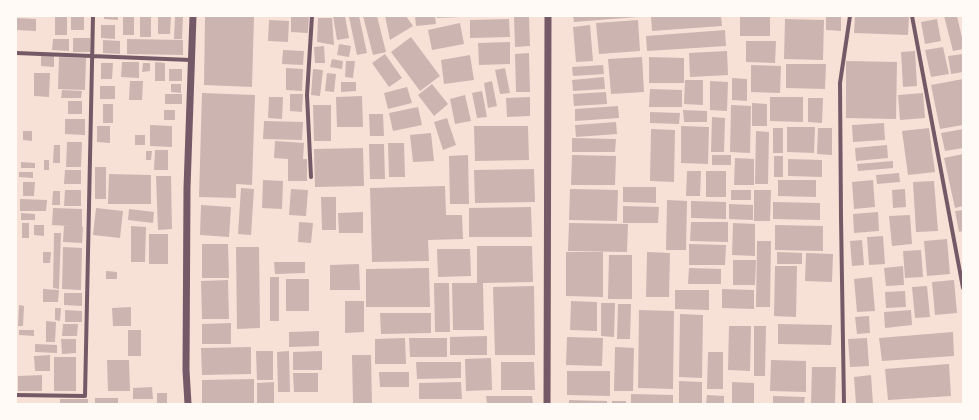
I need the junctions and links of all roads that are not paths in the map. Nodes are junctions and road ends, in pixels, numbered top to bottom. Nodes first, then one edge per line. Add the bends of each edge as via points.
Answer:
1 (93, 16) edge
2 (193, 16) edge
3 (312, 16) edge
4 (548, 16) edge
5 (850, 16) edge
6 (912, 16) edge
7 (16, 52) edge
8 (92, 56) junction
9 (191, 60) junction
10 (311, 177) dead end
11 (963, 288) edge
12 (16, 395) edge
13 (188, 404) edge
14 (547, 404) edge
15 (844, 404) edge

1 - 8 street
2 - 9 street
3 - 10 street via 307,95
4 - 14 street
5 - 15 street via 840,83
6 - 11 street
7 - 8 street
8 - 9 street
8 - 12 street via 84,396
9 - 13 street via 187,188

